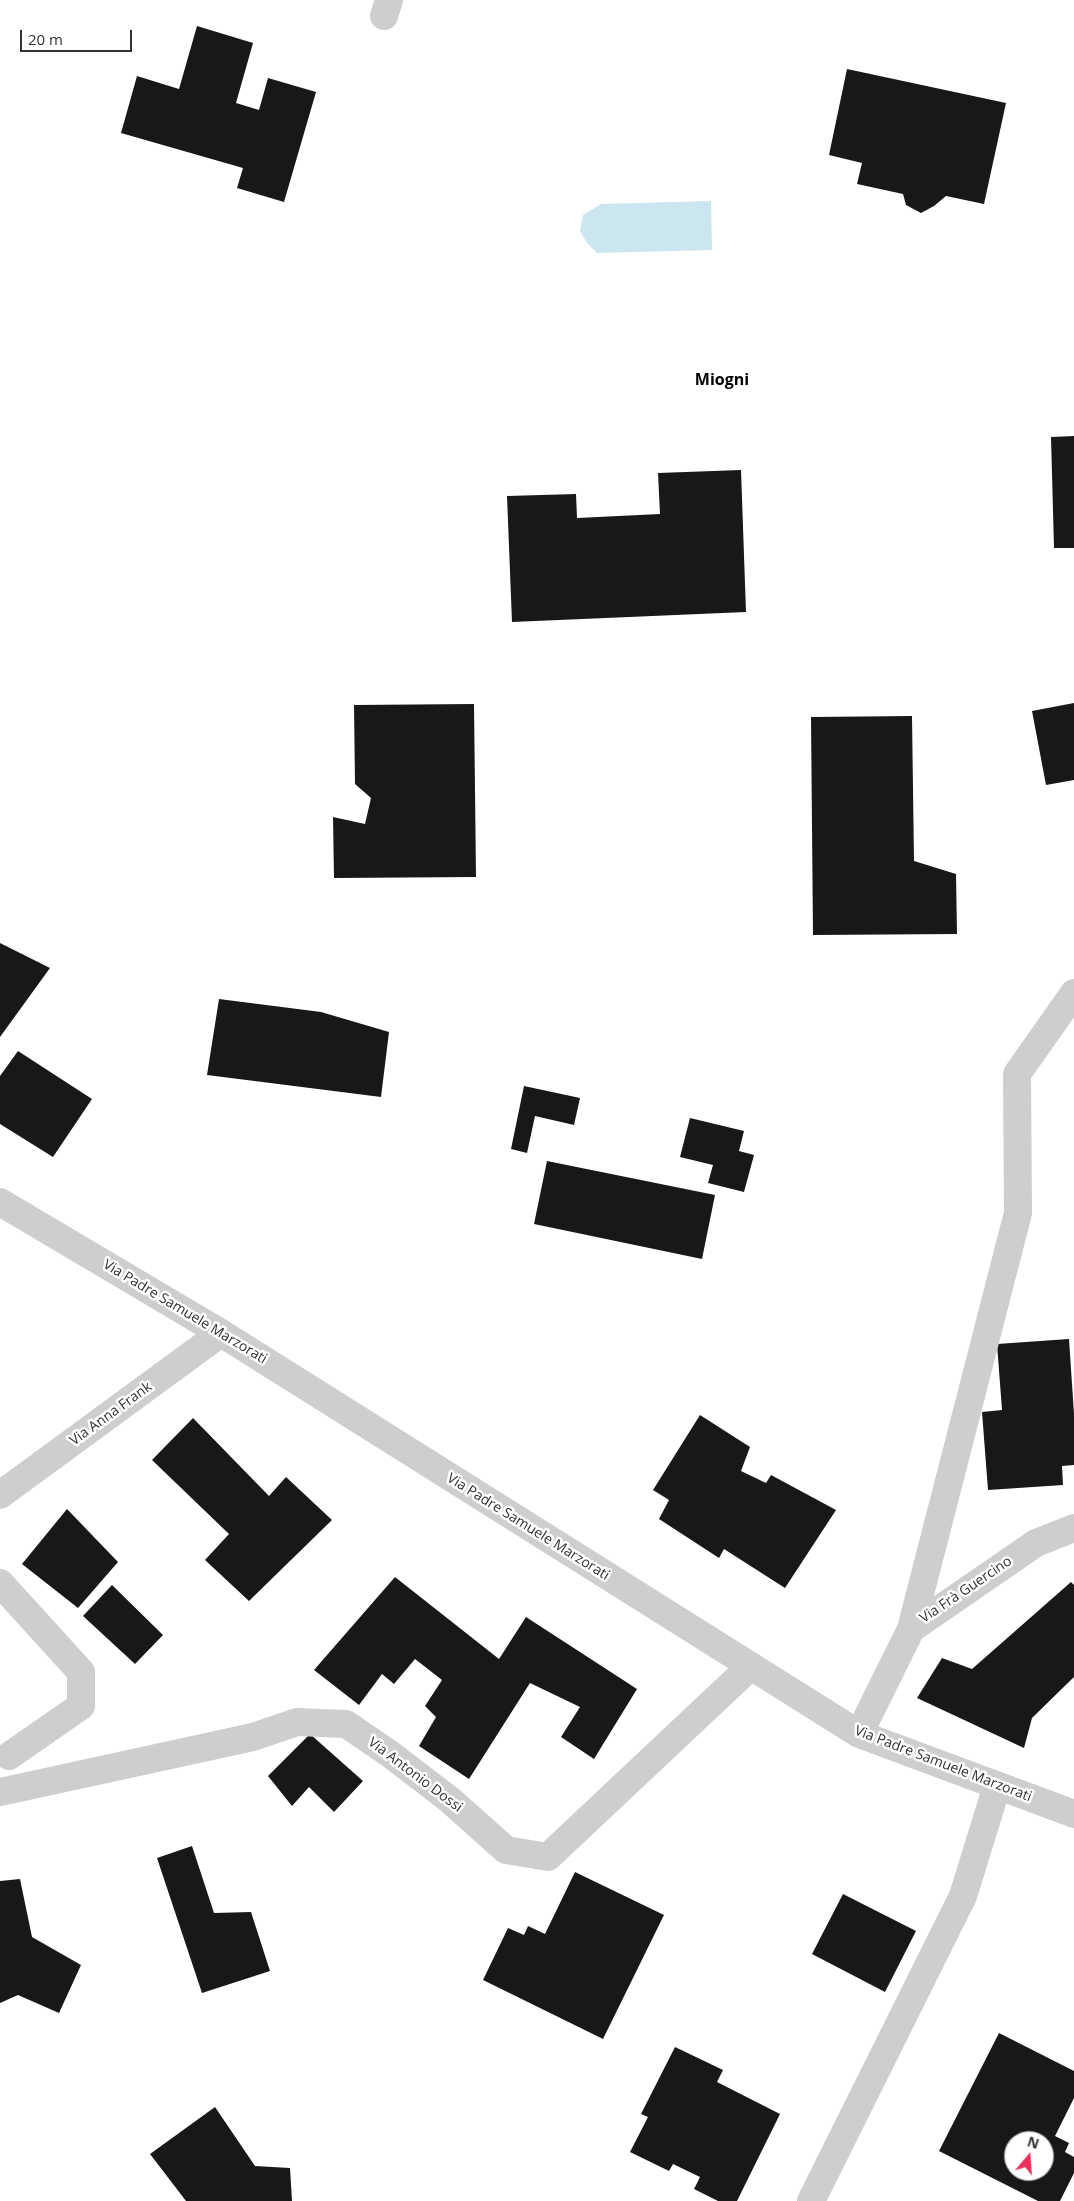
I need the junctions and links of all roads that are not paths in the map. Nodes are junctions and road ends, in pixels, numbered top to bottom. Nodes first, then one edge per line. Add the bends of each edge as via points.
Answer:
1 (1074, 993) edge
2 (0, 1202) edge
3 (221, 1333) junction
4 (0, 1495) edge
5 (1074, 1528) edge
6 (0, 1583) edge
7 (911, 1629) junction
8 (751, 1666) junction
9 (859, 1734) junction
10 (9, 1756) dead end
11 (997, 1786) junction
12 (0, 1792) edge
13 (1074, 1814) edge
14 (811, 2201) edge

1 - 7 street via 1017,1074 1018,1213
2 - 3 street, Via Padre Samuele Marzorati
3 - 4 street, Via Anna Frank
3 - 8 street, Via Padre Samuele Marzorati
5 - 7 street, Via Frà Guercino via 1036,1543
6 - 10 street via 81,1672 81,1706
7 - 9 street, Via Frà Guercino
8 - 9 street, Via Padre Samuele Marzorati
8 - 12 street, Via Antonio Dossi via 548,1858 506,1850 450,1800 346,1724 297,1722 253,1737
9 - 11 street, Via Padre Samuele Marzorati
11 - 13 street, Via Padre Samuele Marzorati
11 - 14 street via 963,1896

